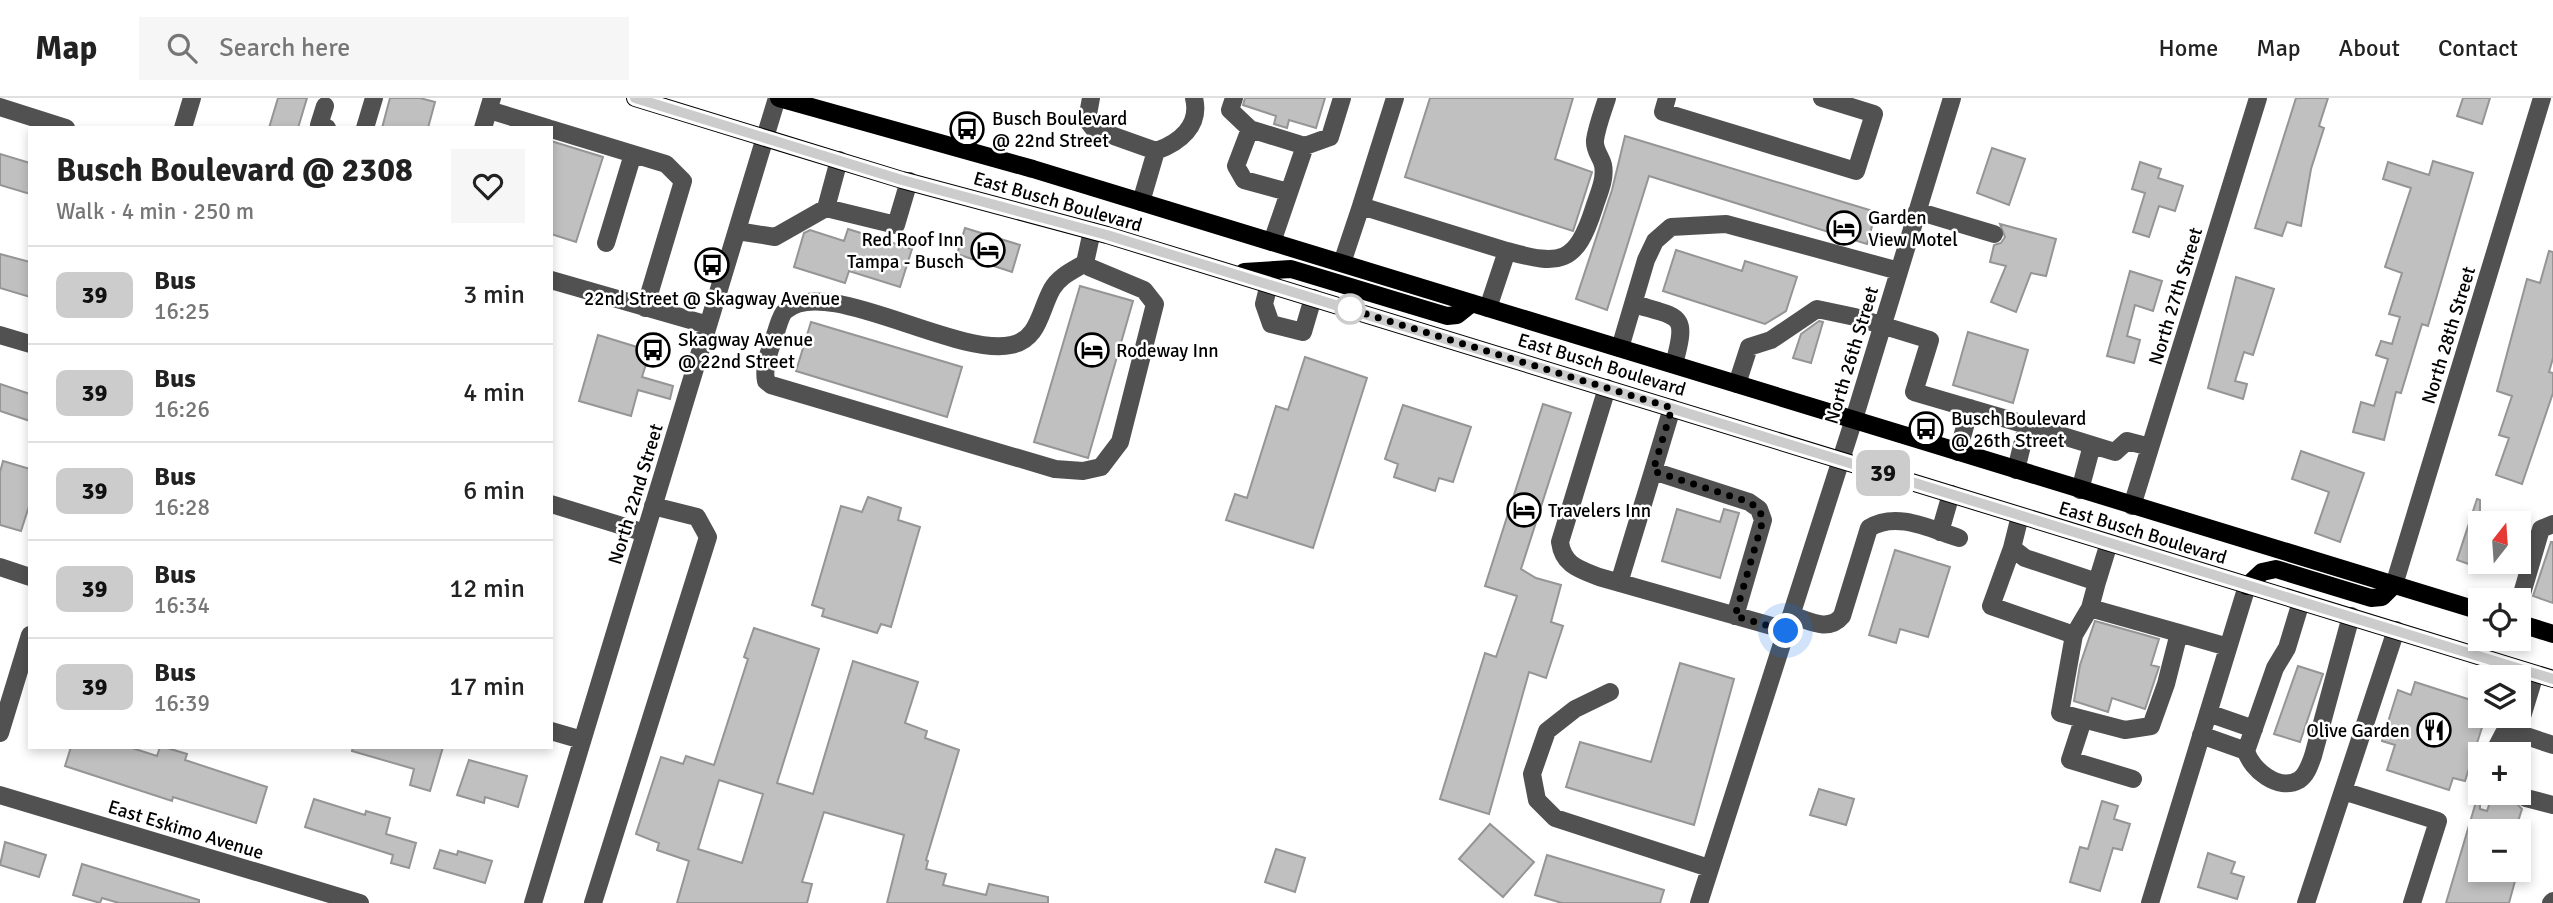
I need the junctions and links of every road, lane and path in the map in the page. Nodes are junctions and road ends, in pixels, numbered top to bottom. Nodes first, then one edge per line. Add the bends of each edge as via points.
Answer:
1 (192, 98) edge
2 (374, 98) edge
3 (635, 98) edge
4 (778, 98) edge
5 (1091, 98) edge
6 (1194, 98) edge
7 (1234, 98) edge
8 (1342, 98) edge
9 (1395, 98) edge
10 (1607, 98) edge
11 (1667, 98) edge
12 (1822, 98) edge
13 (1952, 98) edge
14 (2258, 98) edge
15 (2542, 98) edge
16 (491, 104) edge
17 (325, 106) dead end
18 (1876, 106) edge
19 (0, 107) edge
20 (60, 126) edge
21 (184, 126) edge
22 (322, 126) edge
23 (366, 126) edge
24 (484, 126) edge
25 (545, 126) edge
26 (553, 129) edge
27 (1250, 129) junction
28 (765, 137) junction
29 (1305, 146) junction
30 (1156, 151) junction
31 (633, 154) junction
32 (839, 160) junction
33 (909, 181) junction
34 (1288, 192) junction
35 (1141, 202) junction
36 (1361, 206) junction
37 (826, 208) junction
38 (1917, 211) junction
39 (737, 231) junction
40 (1092, 231) junction
41 (1994, 234) dead end
42 (1272, 242) junction
43 (606, 243) dead end
44 (1507, 251) junction
45 (1085, 263) junction
46 (1342, 264) junction
47 (1899, 271) junction
48 (1230, 273) junction
49 (553, 281) edge
50 (1269, 285) junction
51 (1313, 298) junction
52 (1634, 304) junction
53 (1480, 306) junction
54 (645, 308) junction
55 (708, 325) junction
56 (1882, 325) junction
57 (0, 335) edge
58 (28, 343) edge
59 (1620, 348) junction
60 (1674, 365) junction
61 (1737, 384) junction
62 (1607, 388) junction
63 (1672, 408) junction
64 (1970, 408) junction
65 (1854, 419) junction
66 (2027, 425) junction
67 (2092, 445) junction
68 (2150, 447) junction
69 (1958, 452) junction
70 (1840, 460) junction
71 (2016, 470) junction
72 (1653, 471) junction
73 (2080, 490) junction
74 (1951, 494) junction
75 (553, 505) edge
76 (653, 506) junction
77 (2132, 506) junction
78 (2020, 516) junction
79 (2553, 524) edge
80 (1940, 532) junction
81 (645, 533) junction
82 (1959, 538) dead end
83 (2109, 543) junction
84 (2012, 548) junction
85 (0, 568) edge
86 (28, 576) edge
87 (2097, 582) junction
88 (1619, 583) junction
89 (2394, 584) junction
90 (2247, 586) junction
91 (2524, 588) edge
92 (2301, 602) junction
93 (2468, 607) edge
94 (2090, 608) junction
95 (1735, 616) junction
96 (2351, 616) junction
97 (1788, 623) junction
98 (2531, 627) edge
99 (2396, 630) junction
100 (2179, 633) junction
101 (2553, 634) edge
102 (2074, 635) junction
103 (28, 642) edge
104 (2228, 647) junction
105 (2535, 674) junction
106 (2553, 680) edge
107 (1609, 692) dead end
108 (2208, 713) junction
109 (2083, 720) junction
110 (2254, 729) junction
111 (553, 732) edge
112 (0, 733) edge
113 (2517, 733) junction
114 (2201, 736) junction
115 (582, 740) junction
116 (2499, 742) edge
117 (2553, 745) edge
118 (2246, 751) junction
119 (2133, 779) dead end
120 (2343, 791) junction
121 (0, 795) edge
122 (2531, 799) tunnel mouth
123 (2553, 805) edge
124 (1709, 868) junction
125 (360, 903) edge
126 (533, 903) edge
127 (593, 903) edge
128 (1699, 903) edge
129 (2150, 903) edge
130 (2306, 903) edge
131 (2412, 903) edge

1 - 21 street
2 - 23 street
3 - 28 main road, East Busch Boulevard
4 - 28 street, North 22nd Street
4 - 35 main road, East Busch Boulevard
5 - 30 street via 1087,120 1094,129
6 - 30 street via 1194,118 1187,134
7 - 27 street via 1230,110
8 - 29 street via 1330,136
9 - 36 street
10 - 44 street via 1595,141 1603,181 1576,249 1563,260 1541,261
11 - 18 street via 1663,111 1856,171
12 - 18 street
13 - 38 street, North 26th Street
14 - 68 street, North 27th Street
15 - 89 street, North 28th Street
16 - 24 street
16 - 25 street
17 - 22 street
19 - 20 street
26 - 31 street
27 - 29 street
27 - 34 street via 1236,166 1244,180
28 - 32 main road, East Busch Boulevard
28 - 39 street, North 22nd Street
29 - 34 street
30 - 35 street
31 - 43 street
31 - 54 street via 666,164 683,181
32 - 33 main road, East Busch Boulevard
32 - 37 street
33 - 37 street via 896,225
33 - 40 main road, East Busch Boulevard
34 - 42 street
35 - 42 main road, East Busch Boulevard
36 - 44 street
36 - 46 street
37 - 39 street via 775,237
38 - 41 street
38 - 47 street, North 26th Street
39 - 55 street, North 22nd Street
40 - 45 street
40 - 48 main road, East Busch Boulevard
42 - 46 main road, East Busch Boulevard
44 - 53 street
45 - 45 street via 1144,290 1155,304 1120,442 1101,467 1055,469 766,381 766,362 783,313 792,306 809,301 852,306 974,345 1012,345 1028,339 1053,288
46 - 53 main road, East Busch Boulevard
47 - 52 street via 1726,224 1694,223 1671,227 1655,241
47 - 56 street, North 26th Street
48 - 50 main road, East Busch Boulevard
48 - 53 main road via 1291,269 1447,316
49 - 54 street
50 - 51 main road, East Busch Boulevard
50 - 51 street via 1264,304 1271,324 1303,332
51 - 62 main road, East Busch Boulevard
52 - 59 street
52 - 60 street via 1674,316 1681,324
53 - 59 main road, East Busch Boulevard
54 - 55 street
55 - 76 street, North 22nd Street
56 - 61 street via 1817,309 1771,340 1749,347
56 - 64 street via 1930,340 1914,392
56 - 65 street, North 26th Street
57 - 58 street
59 - 60 main road, East Busch Boulevard
60 - 61 main road, East Busch Boulevard
61 - 65 main road, East Busch Boulevard
62 - 63 main road, East Busch Boulevard
62 - 88 street via 1560,542 1562,556 1573,566
63 - 70 main road, East Busch Boulevard
63 - 72 street
64 - 66 street
64 - 69 street
65 - 69 main road, East Busch Boulevard
65 - 70 street, North 26th Street
66 - 67 street
66 - 71 street
67 - 68 street via 2115,452 2127,441
67 - 73 street
68 - 77 street, North 27th Street
69 - 71 main road, East Busch Boulevard
70 - 74 main road, East Busch Boulevard
70 - 97 street, North 26th Street
71 - 73 main road, East Busch Boulevard
72 - 88 street
72 - 95 street via 1759,509 1763,520
73 - 77 main road, East Busch Boulevard
74 - 78 main road, East Busch Boulevard
74 - 80 street
75 - 81 street
76 - 81 street, North 22nd Street
76 - 127 street via 697,517 708,537
77 - 89 main road, East Busch Boulevard
78 - 83 main road, East Busch Boulevard
78 - 84 street
79 - 91 street via 2541,529
80 - 82 street
80 - 97 street via 1892,518 1879,522 1869,528 1836,623
81 - 115 street, North 22nd Street
83 - 87 street
83 - 90 main road, East Busch Boulevard
84 - 87 street via 2025,558
84 - 102 street via 1992,606
85 - 86 street
87 - 94 street
88 - 95 street
89 - 90 main road via 2376,598 2276,569 2262,572
89 - 93 main road, East Busch Boulevard
90 - 92 main road, East Busch Boulevard
90 - 104 street
92 - 96 main road, East Busch Boulevard
92 - 110 street
94 - 100 street
94 - 102 street
95 - 97 street
96 - 99 main road, East Busch Boulevard
96 - 118 street via 2307,771 2288,783 2262,774 2250,763
97 - 124 street, North 26th Street
98 - 101 main road
99 - 105 main road, East Busch Boulevard
99 - 120 street
100 - 104 street
100 - 109 street via 2151,726 2124,730
102 - 109 street via 2060,713
103 - 112 street
104 - 108 street
105 - 106 main road, East Busch Boulevard
105 - 113 street
107 - 124 street via 1547,731 1532,774 1537,800 1555,818
108 - 110 street
108 - 114 street
109 - 119 street via 2070,760
110 - 118 street
111 - 115 street
113 - 116 street via 2504,733
113 - 117 street
114 - 118 street
114 - 129 street
115 - 126 street, North 22nd Street
120 - 130 street
120 - 131 street via 2438,821
121 - 125 street, East Eskimo Avenue
122 - 123 street
124 - 128 street, North 26th Street

